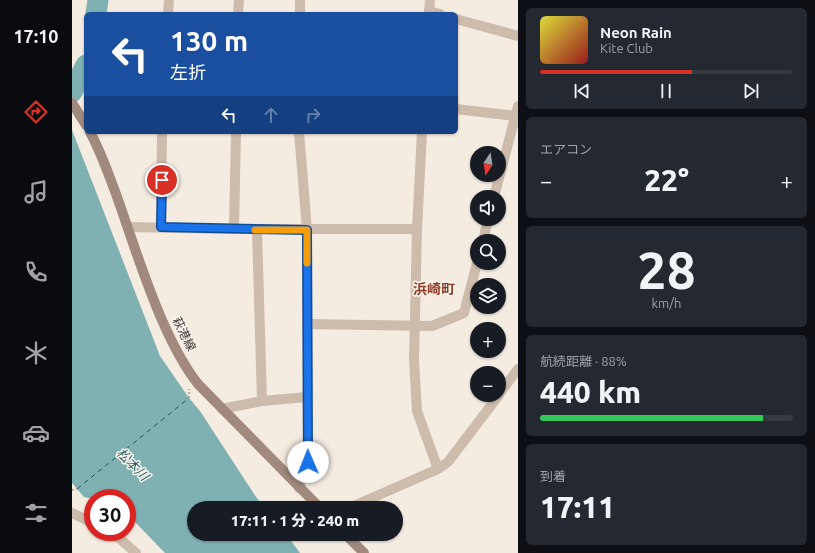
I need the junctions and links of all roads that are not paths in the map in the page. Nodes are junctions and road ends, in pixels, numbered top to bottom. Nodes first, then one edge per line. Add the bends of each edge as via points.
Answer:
1 (169, 0) edge
2 (239, 0) edge
3 (300, 0) edge
4 (430, 0) edge
5 (168, 12) edge
6 (238, 12) edge
7 (300, 12) edge
8 (429, 12) edge
9 (458, 20) edge
10 (518, 36) edge
11 (72, 103) edge
12 (458, 109) edge
13 (516, 111) edge
14 (84, 121) edge
15 (91, 134) edge
16 (162, 134) edge
17 (236, 134) edge
18 (298, 134) edge
19 (422, 134) edge
20 (496, 190) edge
21 (128, 227) junction
22 (161, 227) junction
23 (234, 229) junction
24 (417, 229) junction
25 (257, 230) junction
26 (307, 230) junction
27 (475, 270) edge
28 (307, 324) junction
29 (415, 325) junction
30 (518, 370) edge
31 (506, 386) edge
32 (307, 397) junction
33 (262, 401) junction
34 (494, 402) edge
35 (222, 409) junction
36 (438, 469) junction
37 (299, 488) junction
38 (313, 501) edge
39 (366, 501) edge
40 (72, 513) edge
41 (84, 519) edge
42 (122, 541) edge
43 (353, 541) edge
44 (136, 553) edge
45 (364, 553) edge

1 - 5 street
2 - 6 street
3 - 7 street
4 - 8 street
9 - 10 street
11 - 14 main road
12 - 13 street
13 - 20 street
15 - 21 main road, 萩港線 via 100,150
16 - 22 street
17 - 23 street
18 - 26 street
19 - 24 street
21 - 22 street
21 - 35 main road, 萩港線 via 148,288 173,346 192,376
22 - 23 street
23 - 25 street
24 - 26 street
24 - 29 street
25 - 26 street
25 - 33 street
26 - 28 street
27 - 29 street via 464,313 432,326
28 - 29 street
28 - 32 street
29 - 36 street via 417,411
30 - 31 street
32 - 33 street
32 - 37 street via 308,462
33 - 35 street
34 - 36 street via 448,462
35 - 37 main road, 萩港線
36 - 39 street
37 - 38 main road, 萩港線
40 - 41 street
42 - 44 street
43 - 45 main road

